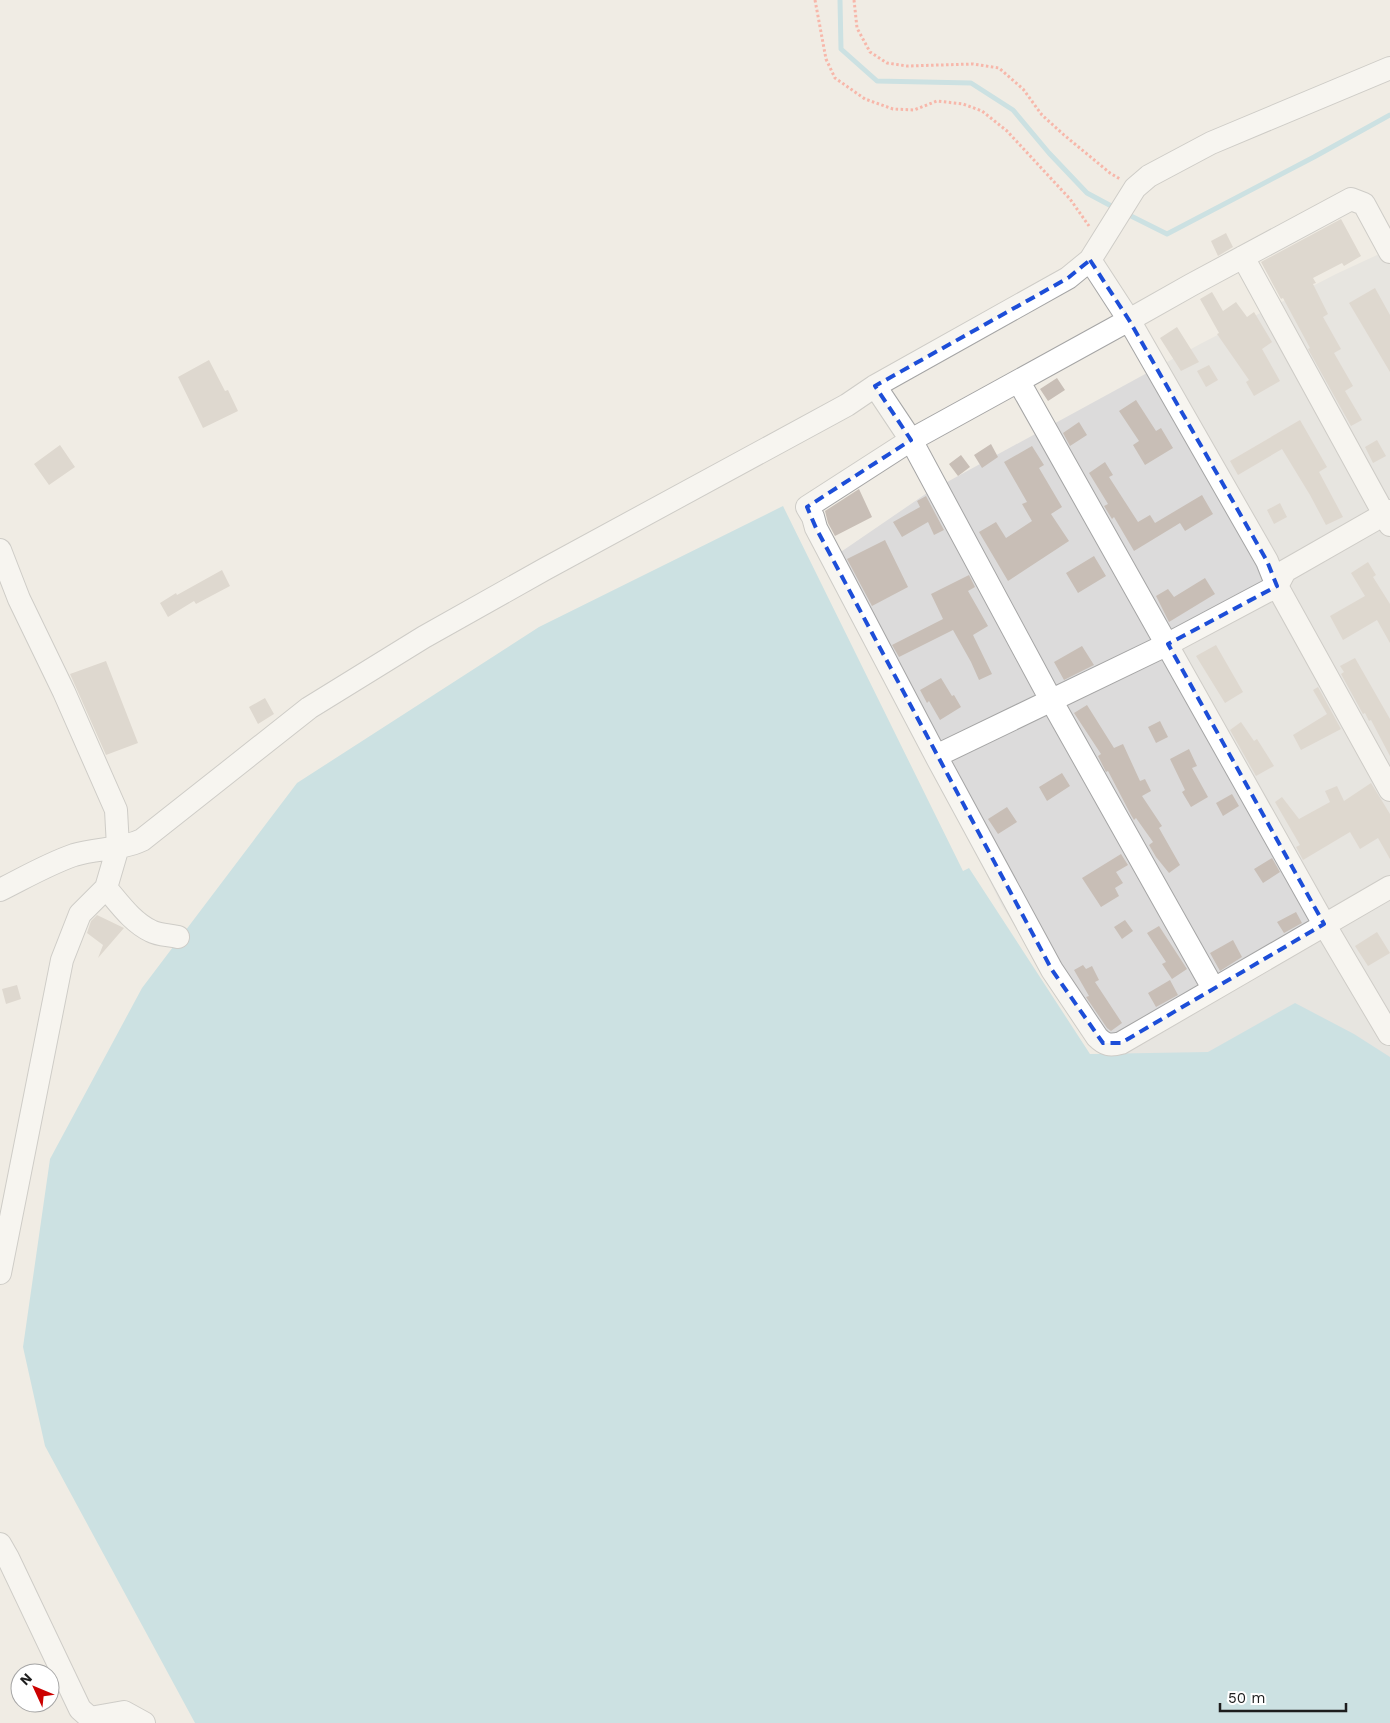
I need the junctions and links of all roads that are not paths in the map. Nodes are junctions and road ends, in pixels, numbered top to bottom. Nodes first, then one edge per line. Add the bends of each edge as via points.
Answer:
1 (1390, 68) edge
2 (1099, 246) junction
3 (1390, 252) edge
4 (1243, 257) junction
5 (1129, 320) junction
6 (1020, 382) junction
7 (874, 386) junction
8 (912, 440) junction
9 (1388, 517) edge
10 (0, 550) edge
11 (1277, 586) junction
12 (1168, 644) junction
13 (1051, 700) junction
14 (936, 756) junction
15 (1390, 790) edge
16 (118, 847) junction
17 (1390, 887) edge
18 (106, 888) junction
19 (0, 890) edge
20 (1324, 924) junction
21 (178, 937) dead end
22 (1213, 988) junction
23 (1389, 1034) edge
24 (0, 1273) edge
25 (0, 1544) edge
26 (144, 1723) edge

1 - 2 street via 1211,143 1149,176 1135,188
2 - 5 street
2 - 7 street via 1068,278
3 - 4 street via 1364,204 1351,199
4 - 5 street
4 - 9 street
5 - 6 street
5 - 11 street via 1267,560
6 - 8 street
6 - 12 street
7 - 8 street
7 - 16 street via 847,405 424,637 309,708 142,840
8 - 13 street
8 - 14 street via 807,507
9 - 11 street via 1285,571
10 - 16 street via 19,600 116,810
11 - 12 street
11 - 15 street
12 - 13 street
12 - 20 street
13 - 14 street
13 - 22 street
14 - 22 street via 1052,970 1103,1043 1110,1046 1121,1042
16 - 18 street
16 - 19 street via 76,855 48,865
17 - 20 street
18 - 21 street via 140,925 152,932
18 - 24 street via 80,914 62,960
20 - 22 street
20 - 23 street
25 - 26 street via 80,1709 90,1718 124,1712

